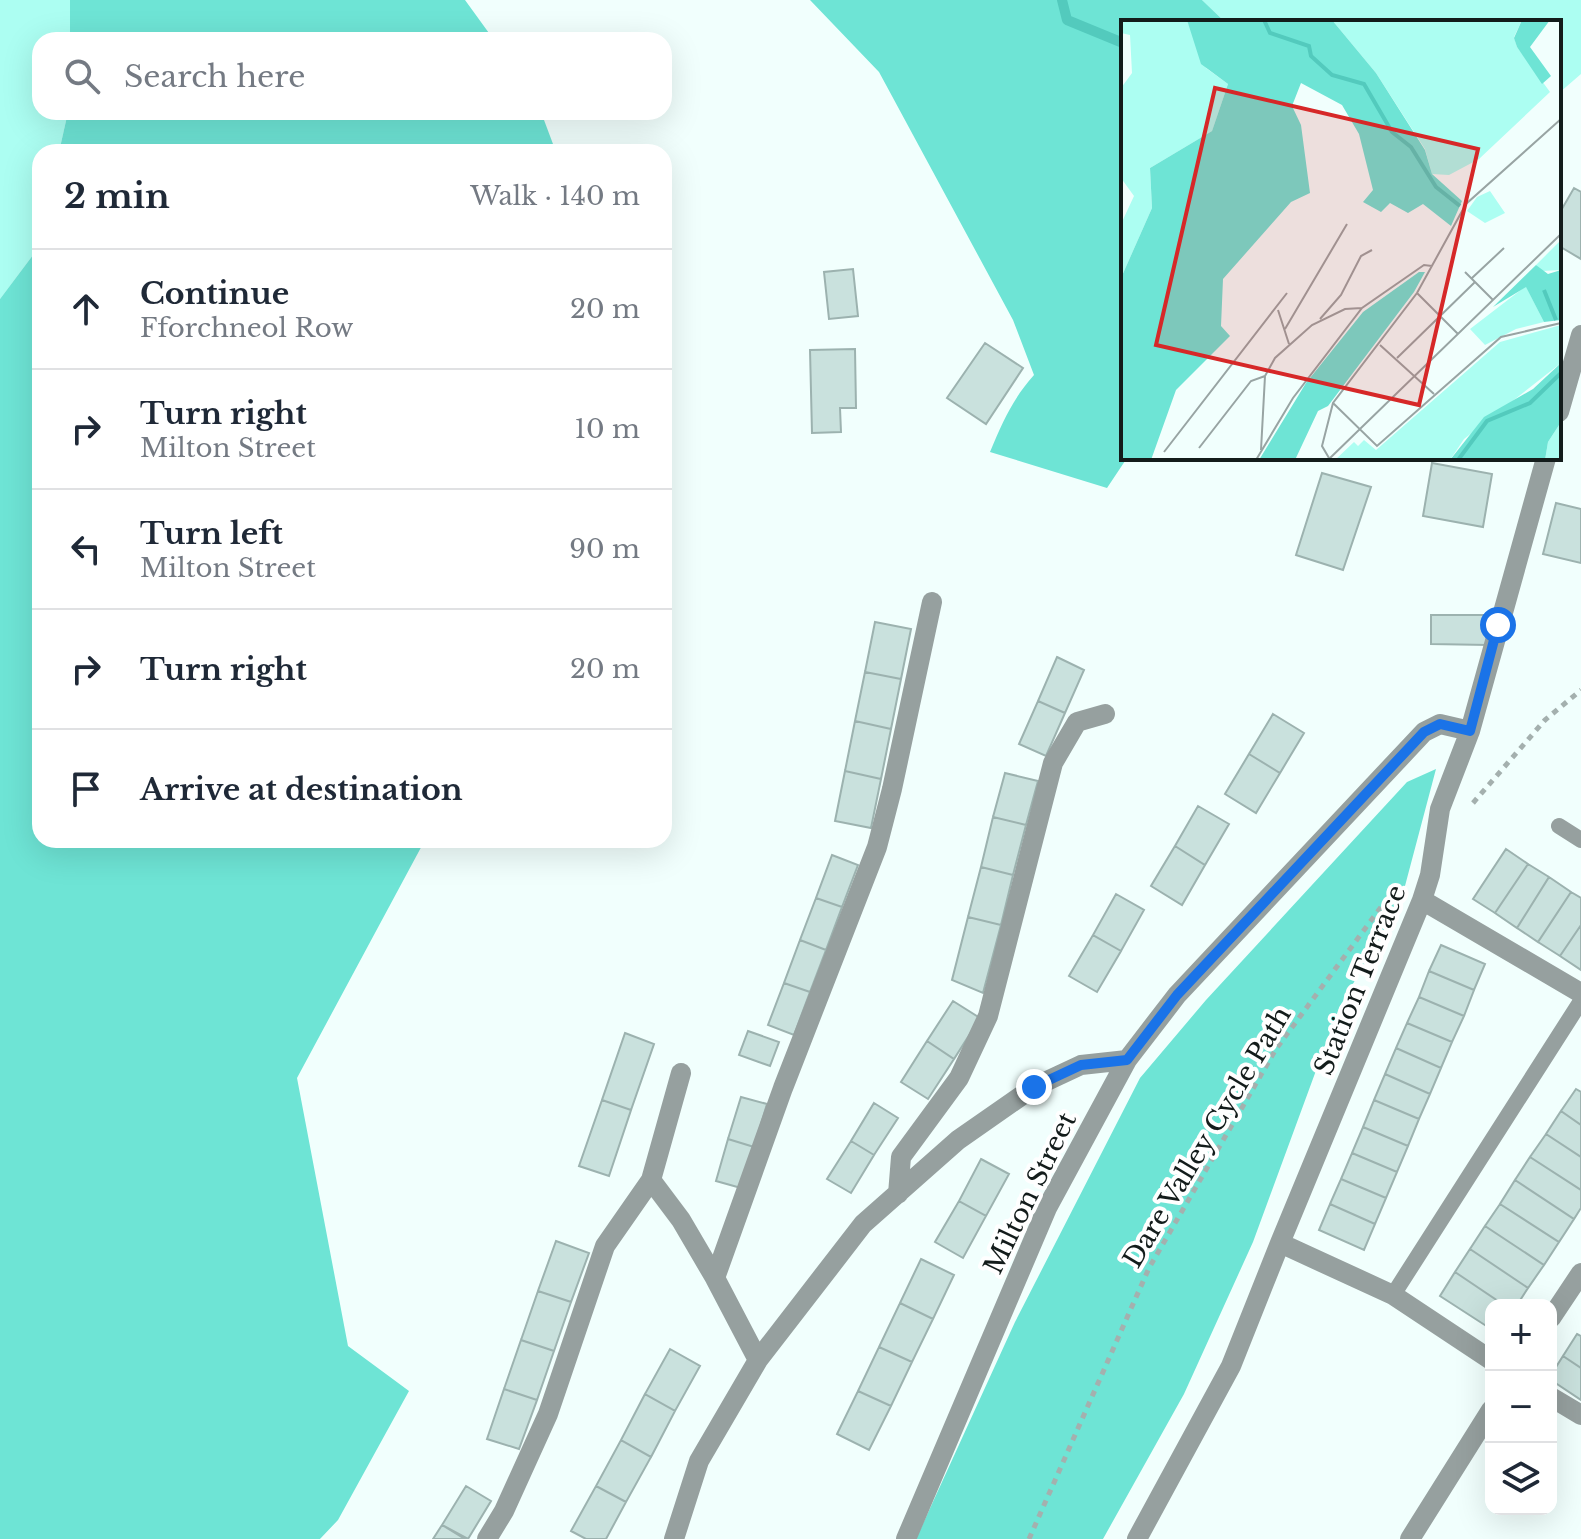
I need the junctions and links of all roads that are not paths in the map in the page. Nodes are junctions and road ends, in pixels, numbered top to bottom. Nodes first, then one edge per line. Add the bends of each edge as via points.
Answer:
1 (1581, 335) edge
2 (1561, 405) edge
3 (1545, 460) edge
4 (932, 602) dead end
5 (1105, 714) dead end
6 (1470, 731) junction
7 (1559, 826) dead end
8 (1581, 840) edge
9 (1422, 900) junction
10 (1581, 993) edge
11 (1581, 1001) edge
12 (1127, 1060) junction
13 (681, 1073) dead end
14 (651, 1180) junction
15 (898, 1194) junction
16 (1280, 1243) junction
17 (1581, 1273) edge
18 (715, 1278) junction
19 (1393, 1295) junction
20 (1557, 1309) edge
21 (1485, 1356) edge
22 (758, 1360) junction
23 (1557, 1401) edge
24 (1581, 1415) edge
25 (1485, 1420) edge
26 (487, 1539) edge
27 (674, 1539) edge
28 (906, 1539) edge
29 (1137, 1539) edge
30 (1410, 1539) edge

1 - 2 street
3 - 6 street, Station Terrace
4 - 18 street via 877,847
5 - 15 street via 1077,722 1053,763 988,1016 959,1078 901,1157
6 - 9 street, Station Terrace via 1440,809
6 - 12 street, Milton Street via 1440,724 1424,732 1177,995
7 - 8 lane
9 - 10 street
9 - 16 street, Station Terrace
11 - 19 lane
12 - 15 street via 1081,1065 1034,1087 958,1140
12 - 28 street, Milton Street via 1047,1208
13 - 14 street
14 - 18 street
14 - 26 street via 605,1246 548,1414
15 - 22 street via 863,1224
16 - 19 street
16 - 29 street, Station Terrace via 1231,1366
17 - 20 street
18 - 22 street
19 - 21 street
22 - 27 street via 699,1461
23 - 24 street
25 - 30 street

